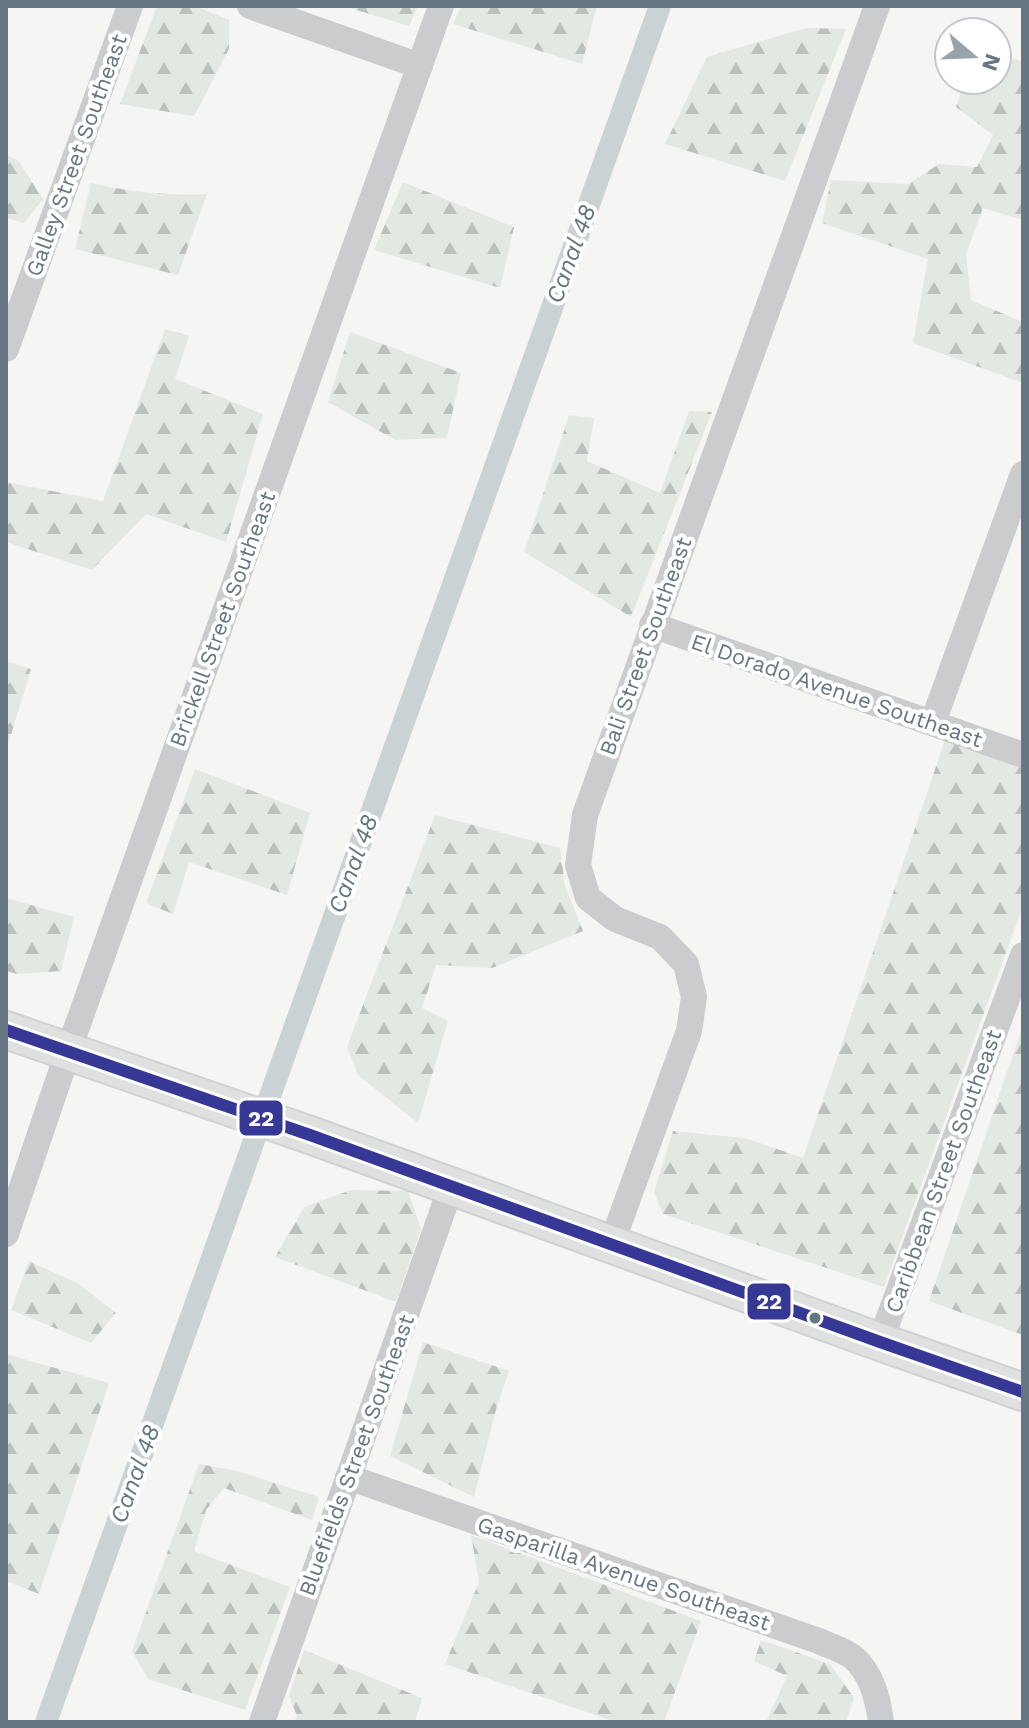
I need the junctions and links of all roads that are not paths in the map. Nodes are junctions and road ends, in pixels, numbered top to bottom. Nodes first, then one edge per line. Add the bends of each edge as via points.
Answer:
1 (130, 6) edge
2 (250, 6) edge
3 (441, 6) edge
4 (877, 6) edge
5 (420, 66) junction
6 (6, 349) edge
7 (1023, 474) edge
8 (652, 625) junction
9 (933, 722) junction
10 (1023, 755) edge
11 (1023, 955) edge
12 (6, 1030) edge
13 (68, 1052) junction
14 (451, 1187) junction
15 (6, 1234) edge
16 (611, 1245) junction
17 (880, 1342) junction
18 (1023, 1392) edge
19 (348, 1477) junction
20 (879, 1710) edge
21 (262, 1722) edge

1 - 6 street, Galley Street Southeast
2 - 5 street
3 - 5 street, Brickell Street Southeast
4 - 8 street, Bali Street Southeast
5 - 13 street, Brickell Street Southeast
7 - 9 street
8 - 9 street, El Dorado Avenue Southeast
8 - 16 street, Bali Street Southeast via 585,815 578,865 588,898 615,919 660,937 686,964 694,997 689,1031
9 - 10 street, El Dorado Avenue Southeast
11 - 17 street, Caribbean Street Southeast
12 - 13 street
13 - 14 street
13 - 15 street, Brickell Street Southeast
14 - 16 street
14 - 19 street, Bluefields Street Southeast
16 - 17 street
17 - 18 street
19 - 20 street, Gasparilla Avenue Southeast via 819,1641 853,1657 868,1677
19 - 21 street, Bluefields Street Southeast

